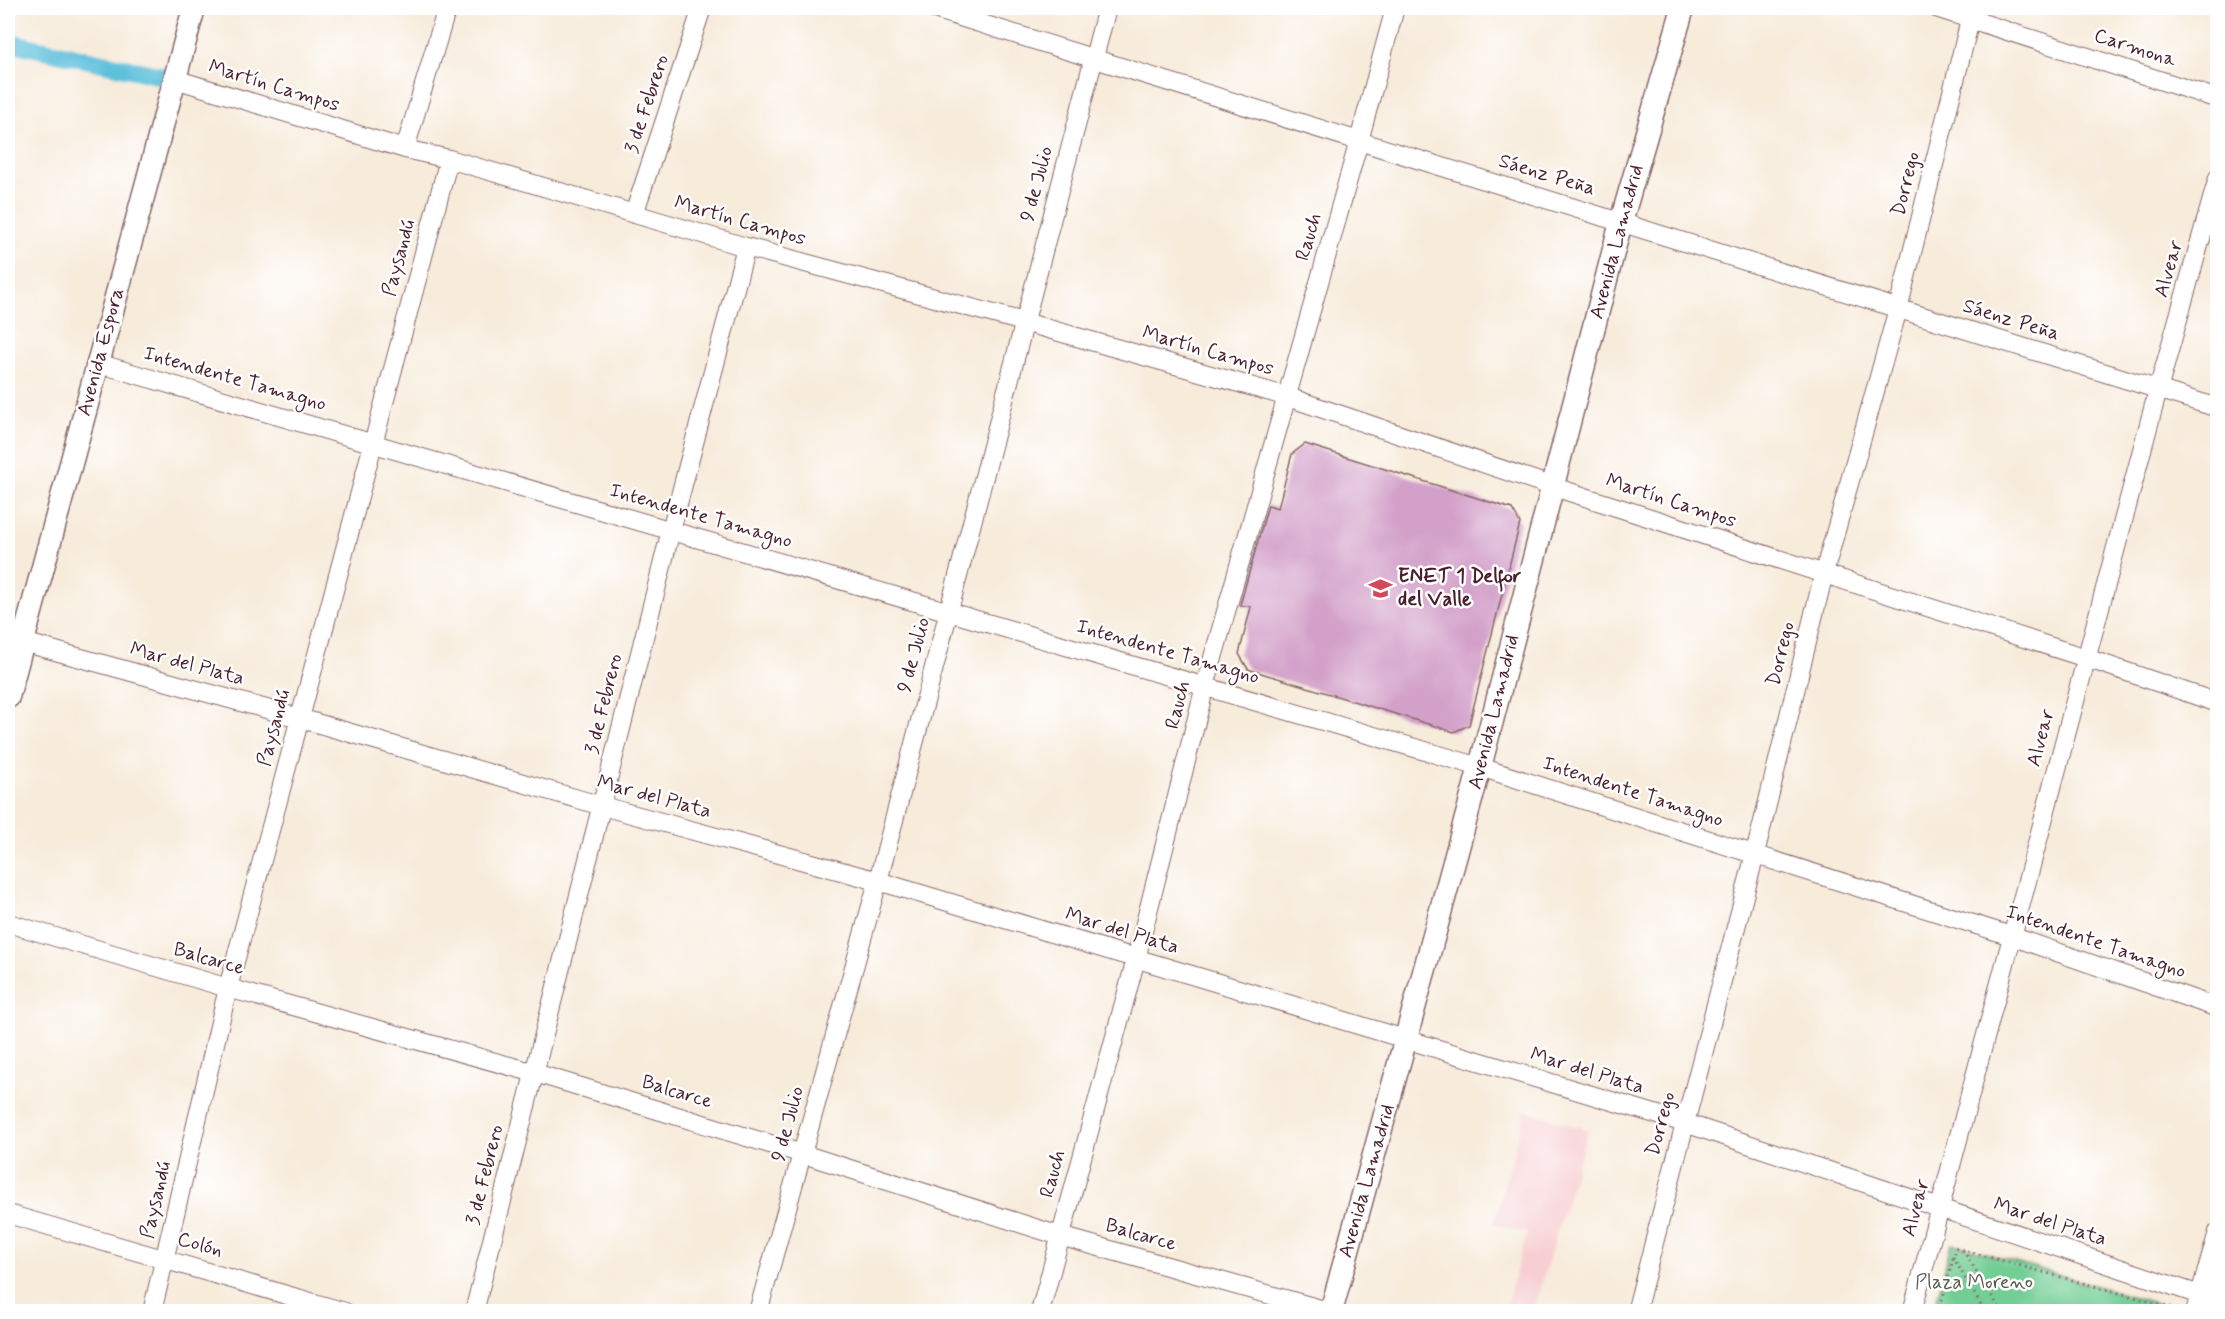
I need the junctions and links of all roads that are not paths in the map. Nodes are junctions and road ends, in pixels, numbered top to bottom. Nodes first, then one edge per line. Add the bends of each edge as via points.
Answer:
1 (194, 8) edge
2 (447, 8) edge
3 (702, 8) edge
4 (931, 8) edge
5 (1107, 8) edge
6 (1395, 8) edge
7 (1683, 8) edge
8 (1936, 8) edge
9 (1971, 13) edge
10 (1094, 58) junction
11 (176, 79) junction
12 (2217, 99) edge
13 (1359, 141) junction
14 (405, 149) junction
15 (449, 159) junction
16 (2217, 178) edge
17 (634, 214) junction
18 (1621, 222) junction
19 (746, 247) junction
20 (1898, 309) junction
21 (1024, 322) junction
22 (98, 363) junction
23 (2158, 390) junction
24 (1288, 397) junction
25 (2217, 408) edge
26 (374, 442) junction
27 (1551, 486) junction
28 (670, 530) junction
29 (1824, 573) junction
30 (948, 611) junction
31 (15, 640) edge
32 (2086, 658) junction
33 (1205, 687) junction
34 (8, 697) edge
35 (2217, 703) edge
36 (299, 718) junction
37 (1480, 767) junction
38 (602, 806) junction
39 (1755, 854) junction
40 (878, 881) junction
41 (8, 923) edge
42 (2011, 936) junction
43 (1136, 959) junction
44 (228, 988) junction
45 (2217, 1008) edge
46 (1406, 1041) junction
47 (534, 1072) junction
48 (1685, 1123) junction
49 (803, 1154) junction
50 (1939, 1209) junction
51 (8, 1214) edge
52 (2217, 1232) edge
53 (1060, 1236) junction
54 (165, 1259) junction
55 (2217, 1301) edge
56 (2197, 1303) edge
57 (152, 1311) edge
58 (345, 1311) edge
59 (474, 1311) edge
60 (758, 1311) edge
61 (1040, 1311) edge
62 (1331, 1311) edge
63 (1636, 1311) edge
64 (1912, 1311) edge

1 - 11 main road, Avenida Espora
2 - 14 street
3 - 17 street, 3 de Febrero
4 - 10 street, Sáenz Peña
5 - 10 street, 9 de Julio
6 - 13 street, Rauch
7 - 18 main road, Avenida Lamadrid
8 - 9 street, Carmona
9 - 12 street, Carmona
9 - 20 street, Dorrego
10 - 13 street, Sáenz Peña
10 - 21 street, 9 de Julio
11 - 14 street, Martín Campos
11 - 22 main road, Avenida Espora
13 - 18 street, Sáenz Peña
13 - 24 street, Rauch
14 - 15 street, Martín Campos
15 - 17 street, Martín Campos
15 - 26 street, Paysandú
16 - 23 street, Alvear
17 - 19 street, Martín Campos
18 - 20 street, Sáenz Peña
18 - 27 main road, Avenida Lamadrid
19 - 21 street, Martín Campos
19 - 28 street, 3 de Febrero
20 - 23 street, Sáenz Peña
20 - 29 street, Dorrego
21 - 24 street, Martín Campos
21 - 30 street, 9 de Julio
22 - 26 street, Intendente Tamagno
22 - 31 main road, Avenida Espora
23 - 25 street, Sáenz Peña
23 - 32 street, Alvear
24 - 27 street, Martín Campos
24 - 33 street, Rauch
26 - 28 street, Intendente Tamagno
26 - 36 street, Paysandú
27 - 29 street, Martín Campos
27 - 37 main road, Avenida Lamadrid
28 - 30 street, Intendente Tamagno
28 - 38 street, 3 de Febrero
29 - 32 street, Martín Campos
29 - 39 street, Dorrego
30 - 33 street, Intendente Tamagno
30 - 40 street, 9 de Julio
31 - 34 main road, Avenida Espora
31 - 36 street, Mar del Plata
32 - 35 street, Martín Campos
32 - 42 street, Alvear
33 - 37 street, Intendente Tamagno
33 - 43 street, Rauch
36 - 38 street, Mar del Plata
36 - 44 street, Paysandú
37 - 39 street, Intendente Tamagno
37 - 46 main road, Avenida Lamadrid
38 - 40 street, Mar del Plata
38 - 47 street, 3 de Febrero
39 - 42 street, Intendente Tamagno
39 - 48 street, Dorrego
40 - 43 street, Mar del Plata
40 - 49 street, 9 de Julio
41 - 44 street, Balcarce
42 - 45 street, Intendente Tamagno
42 - 50 street, Alvear
43 - 46 street, Mar del Plata
43 - 53 street, Rauch
44 - 47 street, Balcarce
44 - 54 street, Paysandú
46 - 48 street, Mar del Plata
46 - 62 main road, Avenida Lamadrid
47 - 49 street, Balcarce
47 - 59 street, 3 de Febrero
48 - 50 street, Mar del Plata
48 - 63 street, Dorrego
49 - 53 street, Balcarce
49 - 60 street, 9 de Julio
50 - 56 street, Mar del Plata
50 - 64 street, Alvear
51 - 54 street, Colón
52 - 56 street
53 - 61 street, Rauch
53 - 62 street, Balcarce
54 - 57 street, Paysandú
54 - 58 street, Colón
55 - 56 street, Mar del Plata

